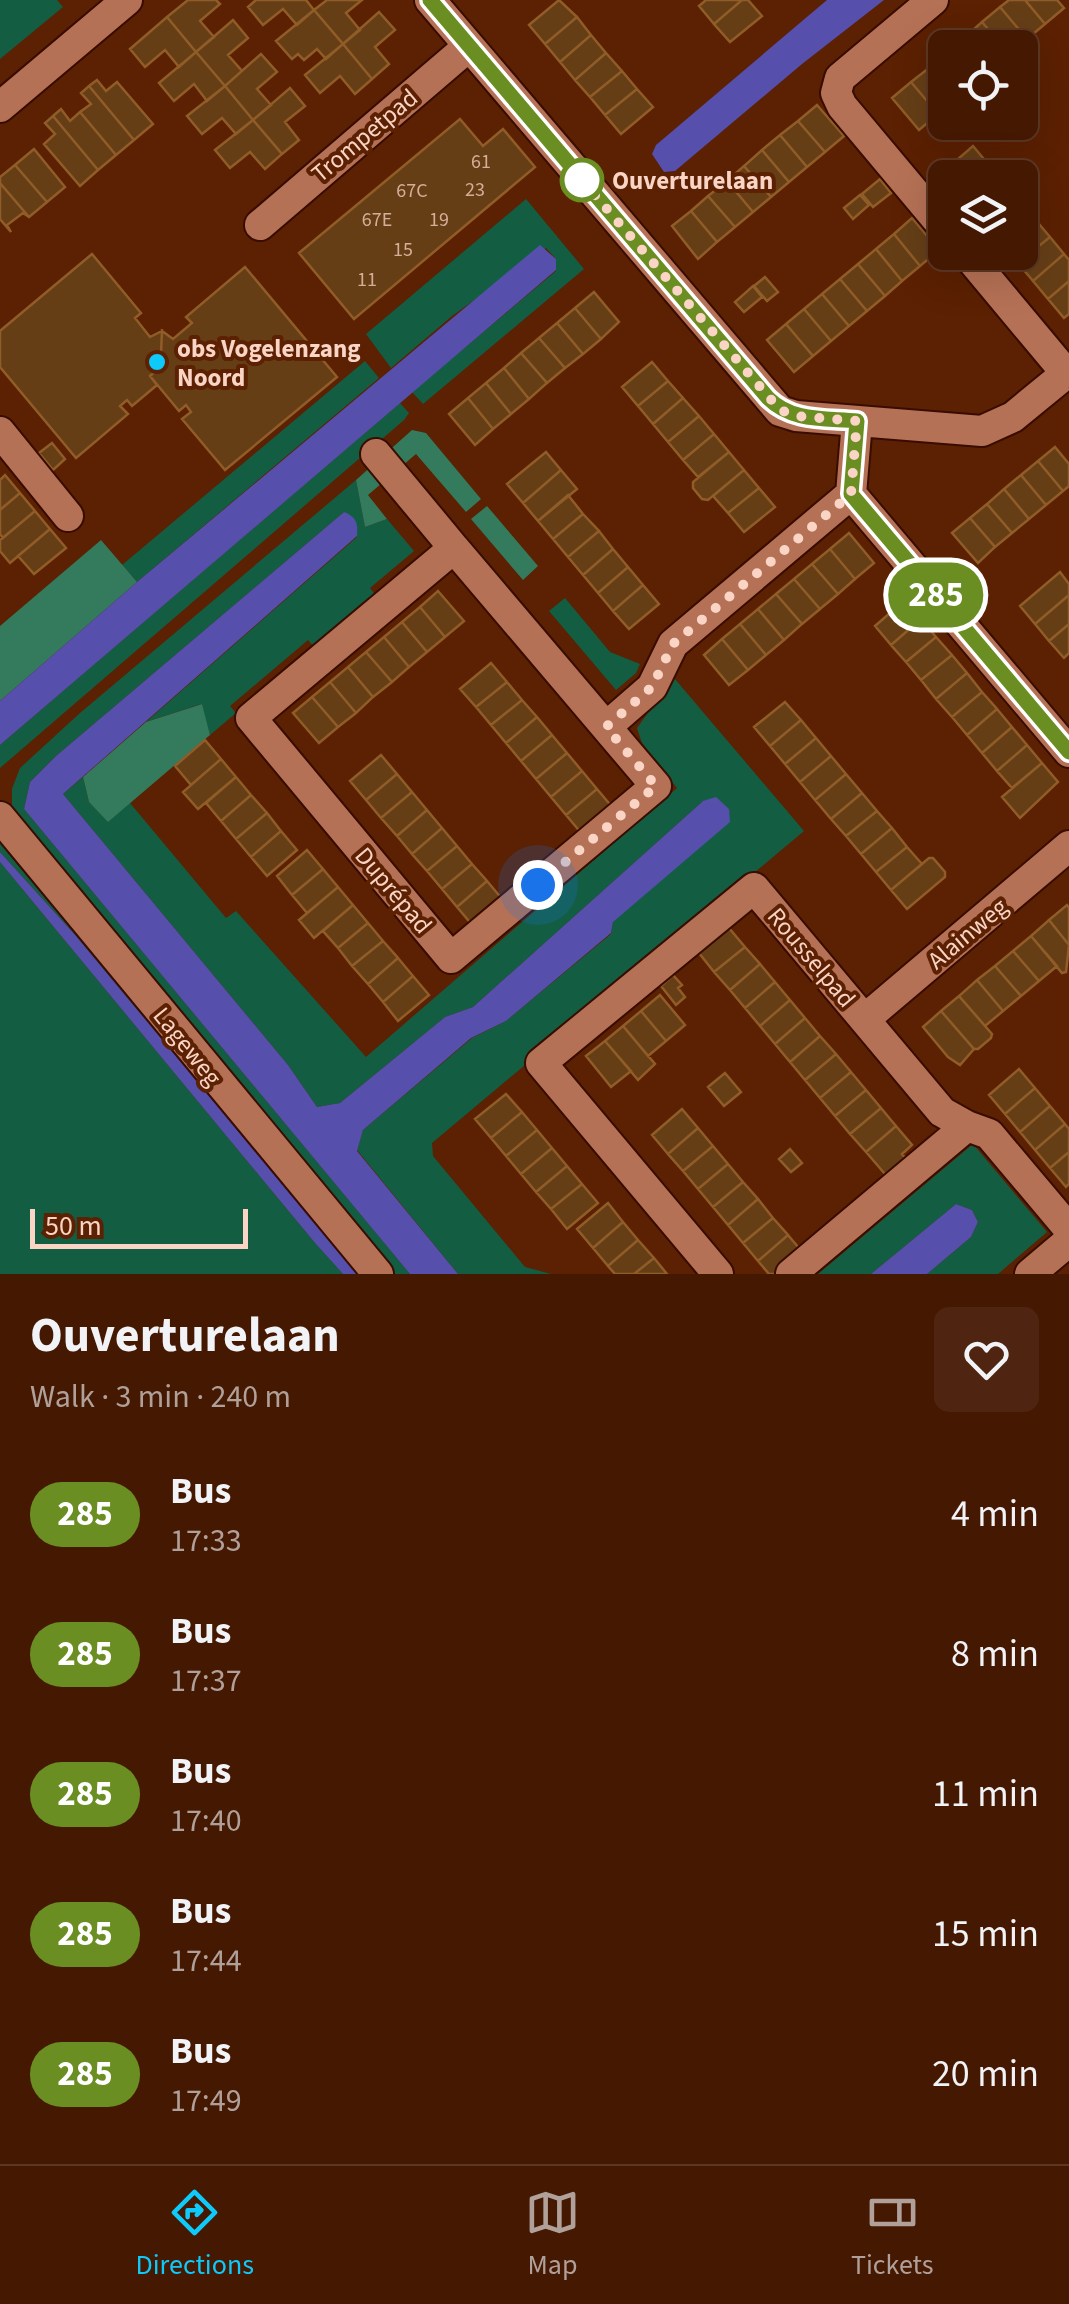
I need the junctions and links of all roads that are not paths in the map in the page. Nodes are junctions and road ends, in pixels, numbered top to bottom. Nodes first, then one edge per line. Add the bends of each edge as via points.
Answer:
1 (127, 0) edge
2 (430, 0) edge
3 (933, 0) edge
4 (469, 46) junction
5 (0, 107) edge
6 (928, 209) edge
7 (260, 224) dead end
8 (980, 270) edge
9 (1068, 372) edge
10 (857, 421) junction
11 (0, 432) edge
12 (376, 454) dead end
13 (851, 494) junction
14 (68, 516) dead end
15 (454, 548) junction
16 (606, 727) junction
17 (1069, 752) edge
18 (0, 817) edge
19 (1069, 846) edge
20 (864, 1019) junction
21 (967, 1126) junction
22 (1069, 1229) edge
23 (1069, 1241) edge
24 (378, 1274) edge
25 (718, 1274) edge
26 (791, 1274) edge
27 (1030, 1274) edge

1 - 5 street
2 - 4 street
3 - 6 street via 840,78 836,93
4 - 7 street, Trompetpad
4 - 10 street via 780,410
8 - 9 street
9 - 10 street via 1013,418 982,431
10 - 13 street
11 - 14 street
12 - 15 street, Duprépad
13 - 16 street via 673,644 652,687
13 - 17 street
15 - 16 street, Duprépad
15 - 16 street, Duprépad via 251,718 451,958 656,786
18 - 24 street, Lageweg
19 - 20 street, Alainweg
20 - 21 street, Rousselpad via 942,1112
20 - 25 street, Rousselpad via 754,888 541,1063
21 - 22 street, Rousselpad via 989,1134
21 - 26 street
23 - 27 street

